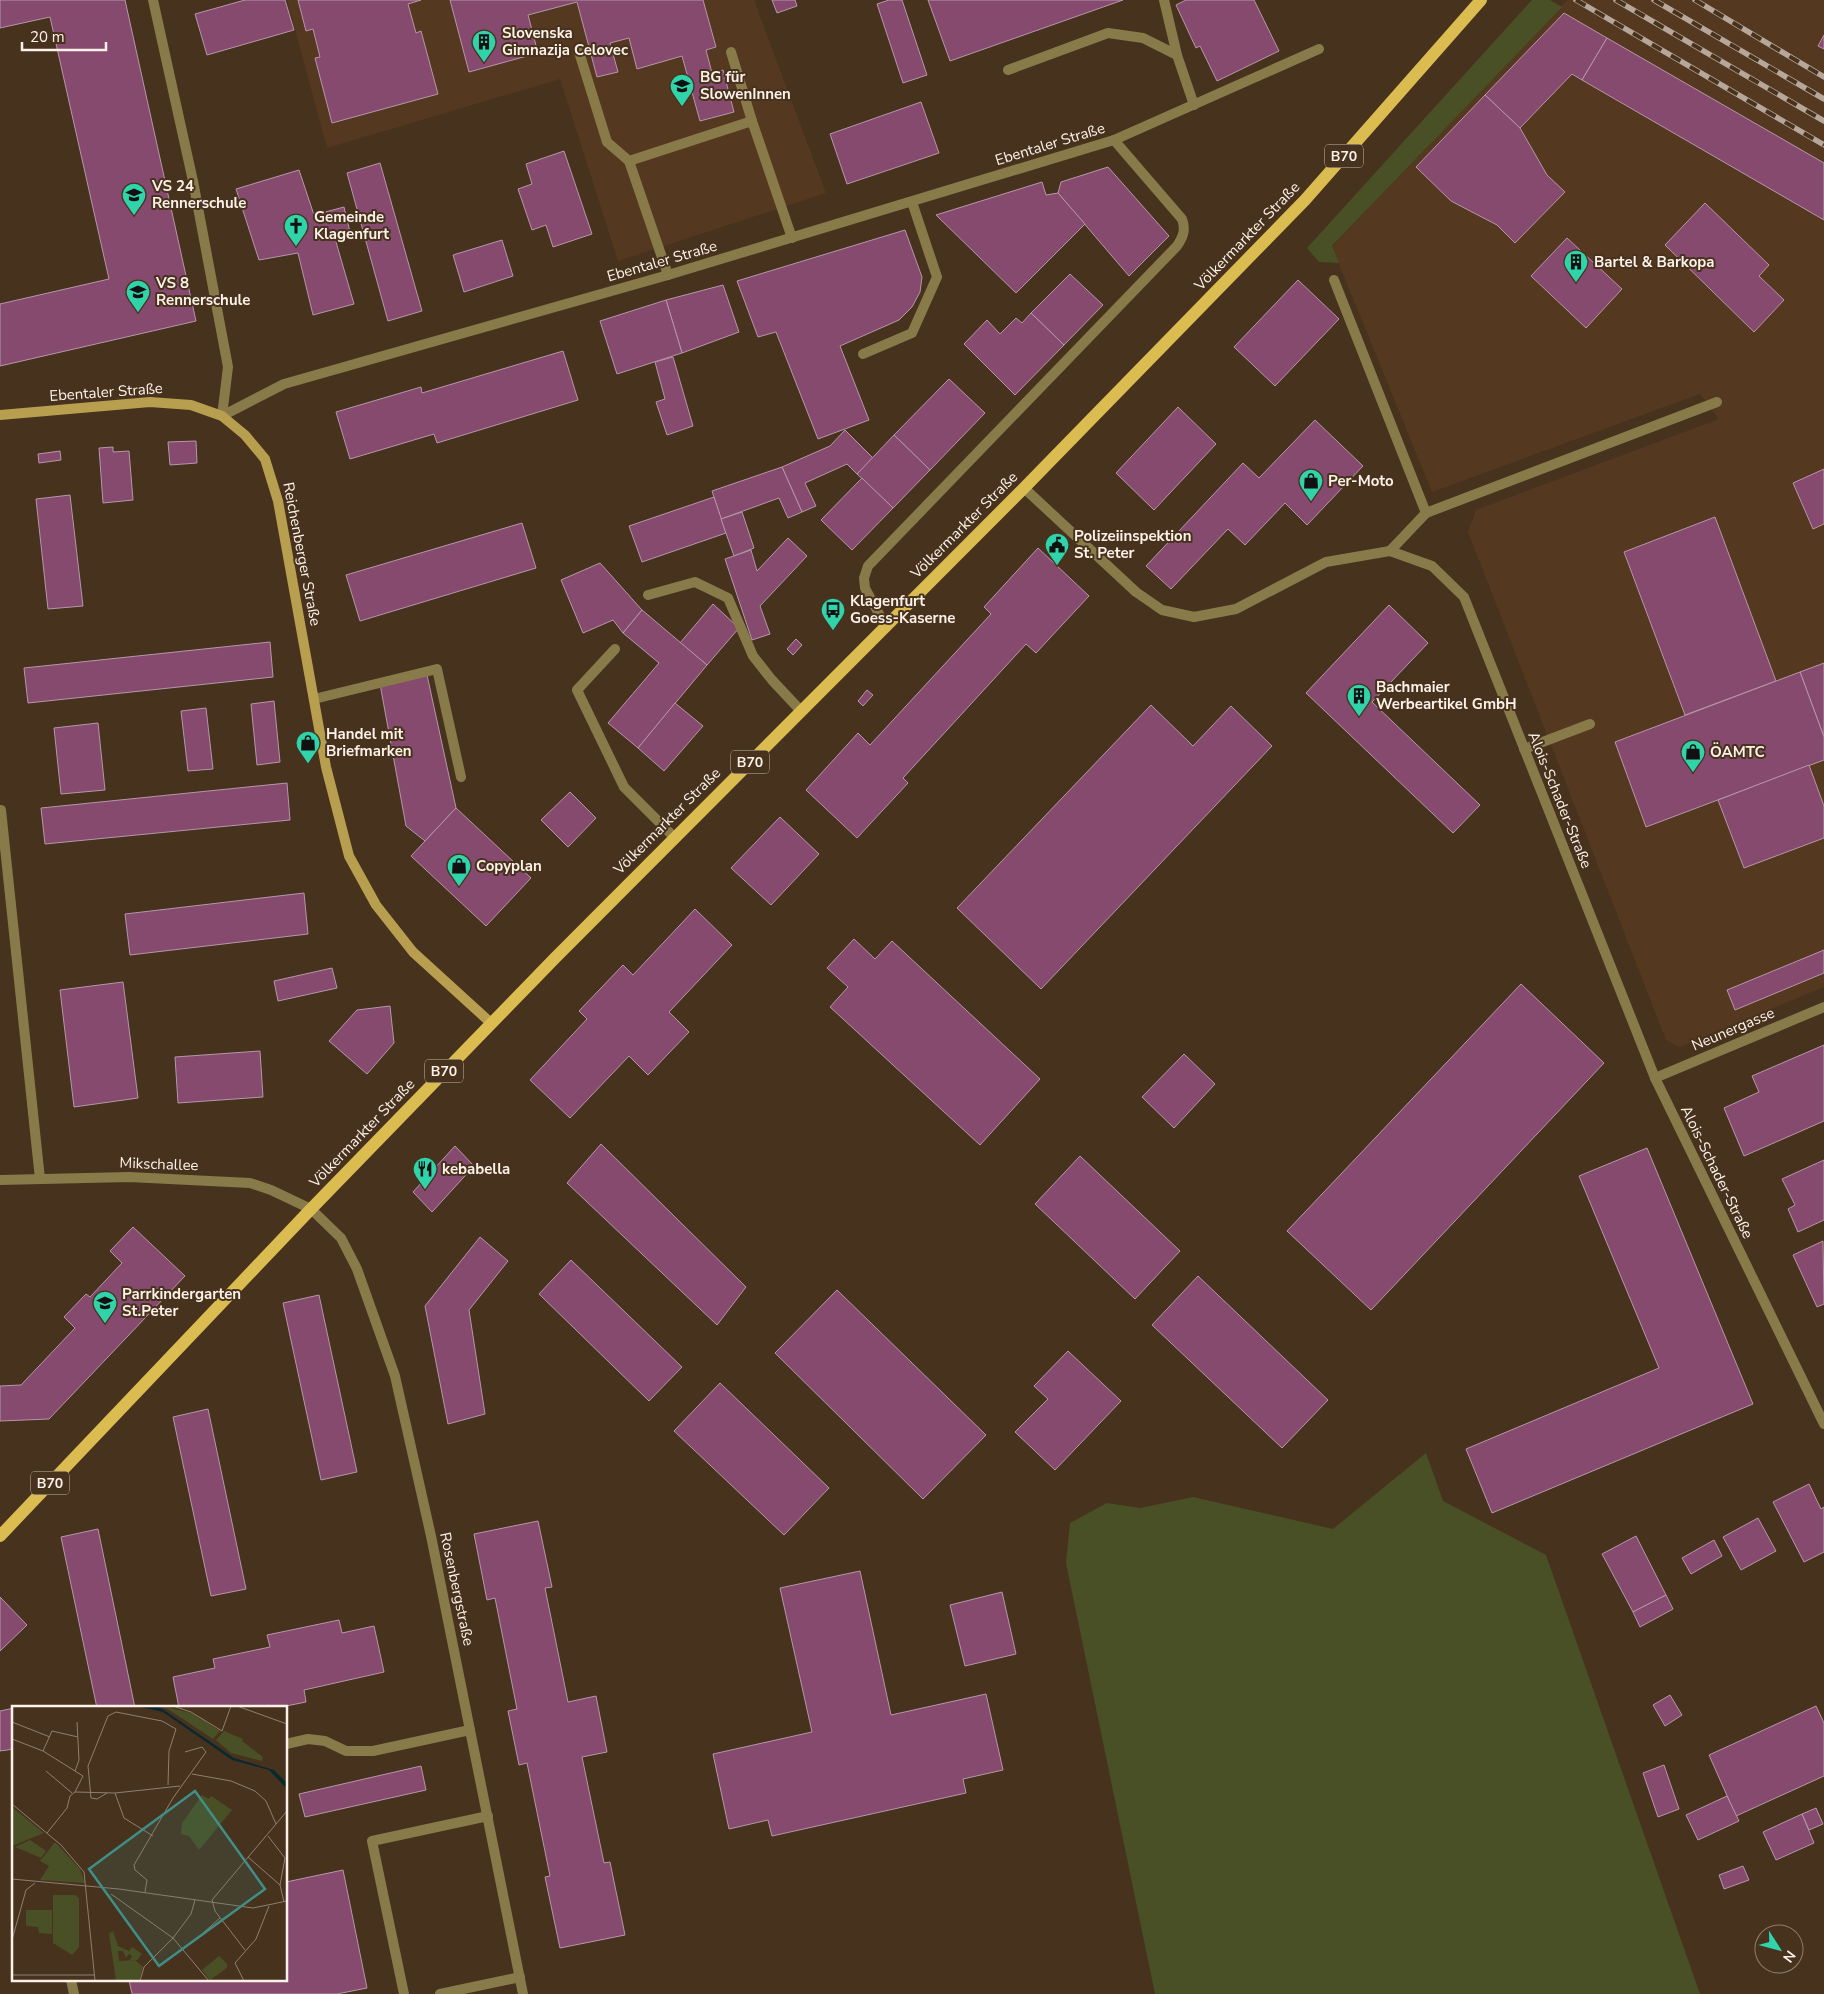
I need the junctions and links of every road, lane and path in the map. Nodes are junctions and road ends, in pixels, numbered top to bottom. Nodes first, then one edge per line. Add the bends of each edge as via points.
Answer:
1 (152, 0) edge
2 (1164, 0) edge
3 (1480, 0) edge
4 (1319, 49) dead end
5 (579, 52) dead end
6 (731, 52) dead end
7 (1178, 55) junction
8 (1008, 70) dead end
9 (1194, 105) junction
10 (752, 121) junction
11 (1114, 140) junction
12 (629, 161) junction
13 (912, 202) junction
14 (792, 238) junction
15 (668, 275) junction
16 (1334, 280) dead end
17 (863, 354) dead end
18 (1717, 402) dead end
19 (0, 415) edge
20 (222, 416) junction
21 (1024, 488) junction
22 (1426, 513) junction
23 (1390, 552) junction
24 (648, 595) dead end
25 (886, 627) junction
26 (615, 648) dead end
27 (314, 699) junction
28 (801, 711) junction
29 (1590, 724) dead end
30 (1524, 748) junction
31 (461, 776) dead end
32 (1, 810) edge
33 (674, 838) junction
34 (1824, 1007) edge
35 (490, 1023) junction
36 (1654, 1078) junction
37 (40, 1179) junction
38 (0, 1180) edge
39 (311, 1209) junction
40 (1824, 1424) edge
41 (0, 1536) edge
42 (470, 1730) junction
43 (288, 1744) edge
44 (488, 1816) junction
45 (520, 1977) junction
46 (404, 1994) edge
47 (440, 1994) edge
48 (524, 1994) edge

1 - 20 street via 193,181 228,367
2 - 7 street
3 - 21 main road, Völkermarkter Straße / B70 via 1305,200
4 - 9 street, Ebentaler Straße
5 - 12 street via 607,142
6 - 10 street
7 - 8 street via 1143,38 1108,33
7 - 9 street
9 - 11 street, Ebentaler Straße
10 - 12 street
10 - 14 street
11 - 13 street, Ebentaler Straße
11 - 25 street via 1182,219 1185,227 1183,237 868,566 865,588
12 - 15 street
13 - 14 street, Ebentaler Straße
13 - 17 street via 937,276 912,333
14 - 15 street, Ebentaler Straße
15 - 20 street, Ebentaler Straße via 284,384
16 - 22 street
18 - 22 street
19 - 20 main road, Ebentaler Straße via 150,402 191,405
20 - 27 main road, Reichenberger Straße via 245,435 264,459 276,494
21 - 23 street, Alois-Schader-Straße via 1136,592 1162,610 1194,617 1236,609 1326,562
21 - 25 main road, Völkermarkter Straße / B70
22 - 23 street
23 - 30 street, Alois-Schader-Straße via 1432,566 1464,596
24 - 28 street via 695,582 728,598 753,656
25 - 28 main road, Völkermarkter Straße / B70
26 - 33 street via 577,690 624,787
27 - 31 street via 437,669
27 - 35 main road, Reichenberger Straße via 340,825 361,880 390,925 413,952
28 - 33 main road, Völkermarkter Straße / B70
29 - 30 street
30 - 36 street, Alois-Schader-Straße
32 - 37 street
33 - 35 main road, Völkermarkter Straße / B70
34 - 36 street, Neunergasse
35 - 39 main road, Völkermarkter Straße / B70
36 - 40 street, Alois-Schader-Straße
37 - 38 street, Mikschallee
37 - 39 street, Mikschallee via 129,1177 250,1183
39 - 41 main road, Völkermarkter Straße / B70
39 - 42 street, Rosenbergstraße via 341,1238 353,1261 395,1376
42 - 43 street via 373,1751 346,1750 325,1740 308,1739
42 - 44 street, Rosenbergstraße
44 - 45 street, Rosenbergstraße
44 - 46 street via 372,1841
45 - 47 street
45 - 48 street, Rosenbergstraße

